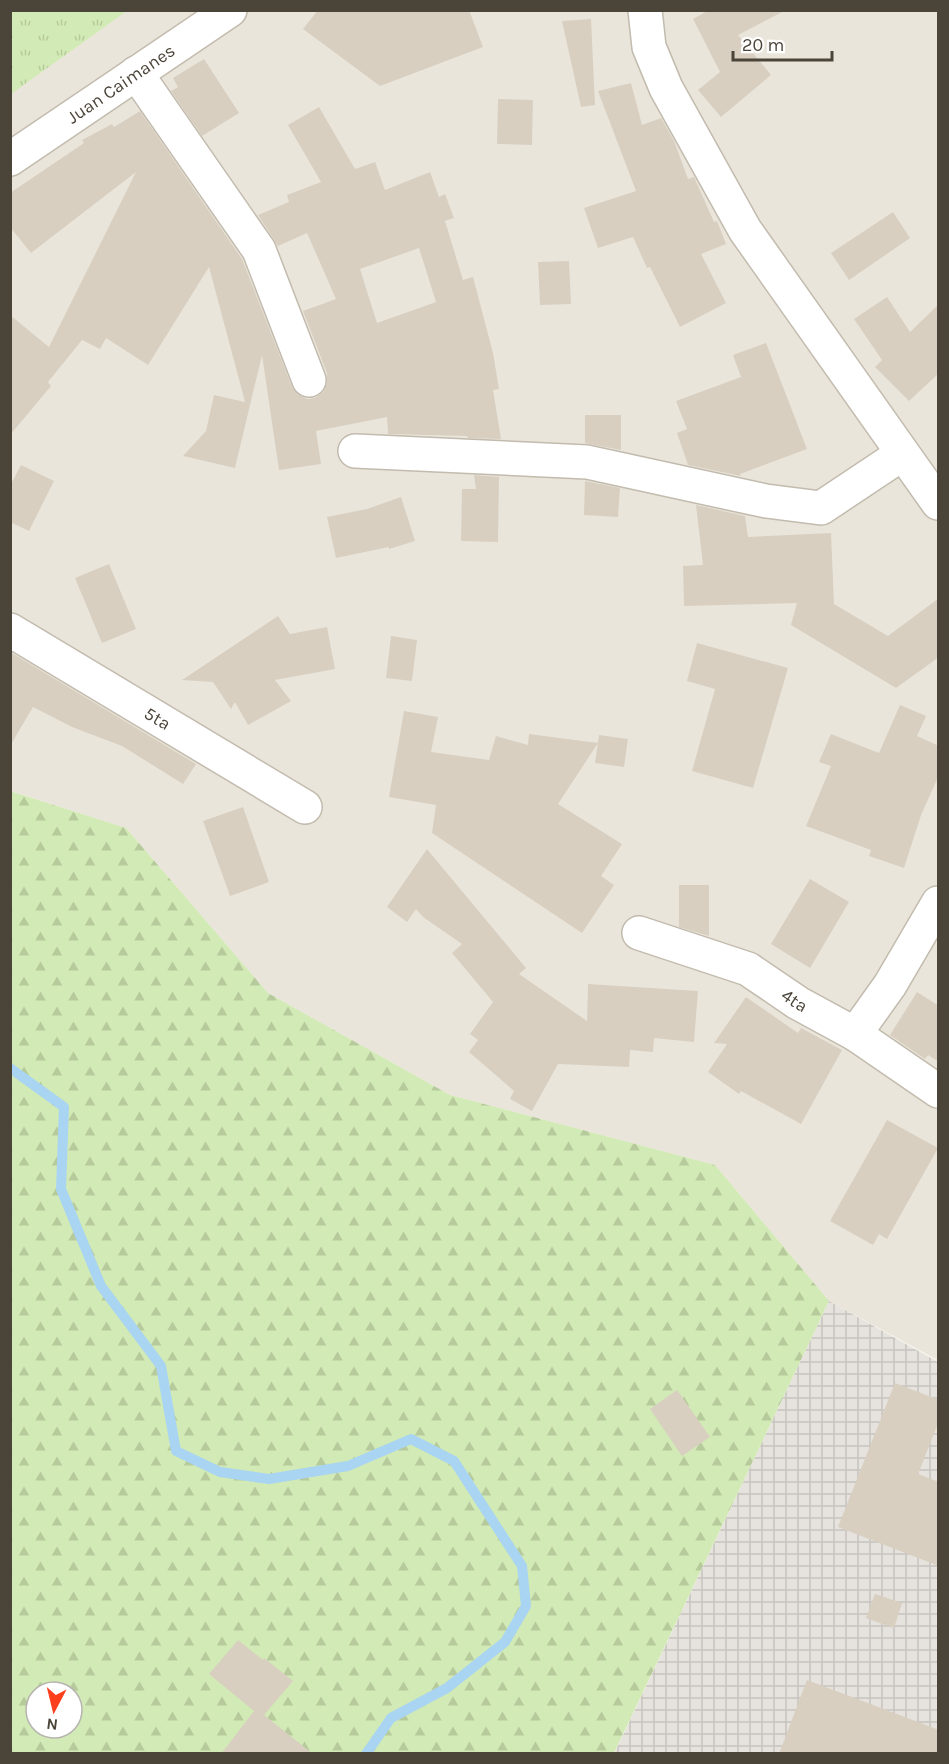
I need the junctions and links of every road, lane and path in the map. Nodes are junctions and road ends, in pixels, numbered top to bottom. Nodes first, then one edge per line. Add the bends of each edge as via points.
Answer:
1 (230, 10) edge
2 (645, 10) edge
3 (136, 73) junction
4 (10, 159) edge
5 (309, 380) dead end
6 (355, 451) dead end
7 (902, 454) junction
8 (939, 503) edge
9 (10, 630) edge
10 (305, 807) dead end
11 (939, 903) edge
12 (639, 933) dead end
13 (855, 1034) junction
14 (939, 1090) edge

1 - 3 street, Juan Caimanes
2 - 7 street via 649,47 666,88 745,230
3 - 4 street, Juan Caimanes
3 - 5 street via 259,250
6 - 7 street via 586,462 766,501 821,508
7 - 8 street
9 - 10 street, 5ta
11 - 13 street via 890,985
12 - 13 street, 4ta via 748,969
13 - 14 street, 4ta

